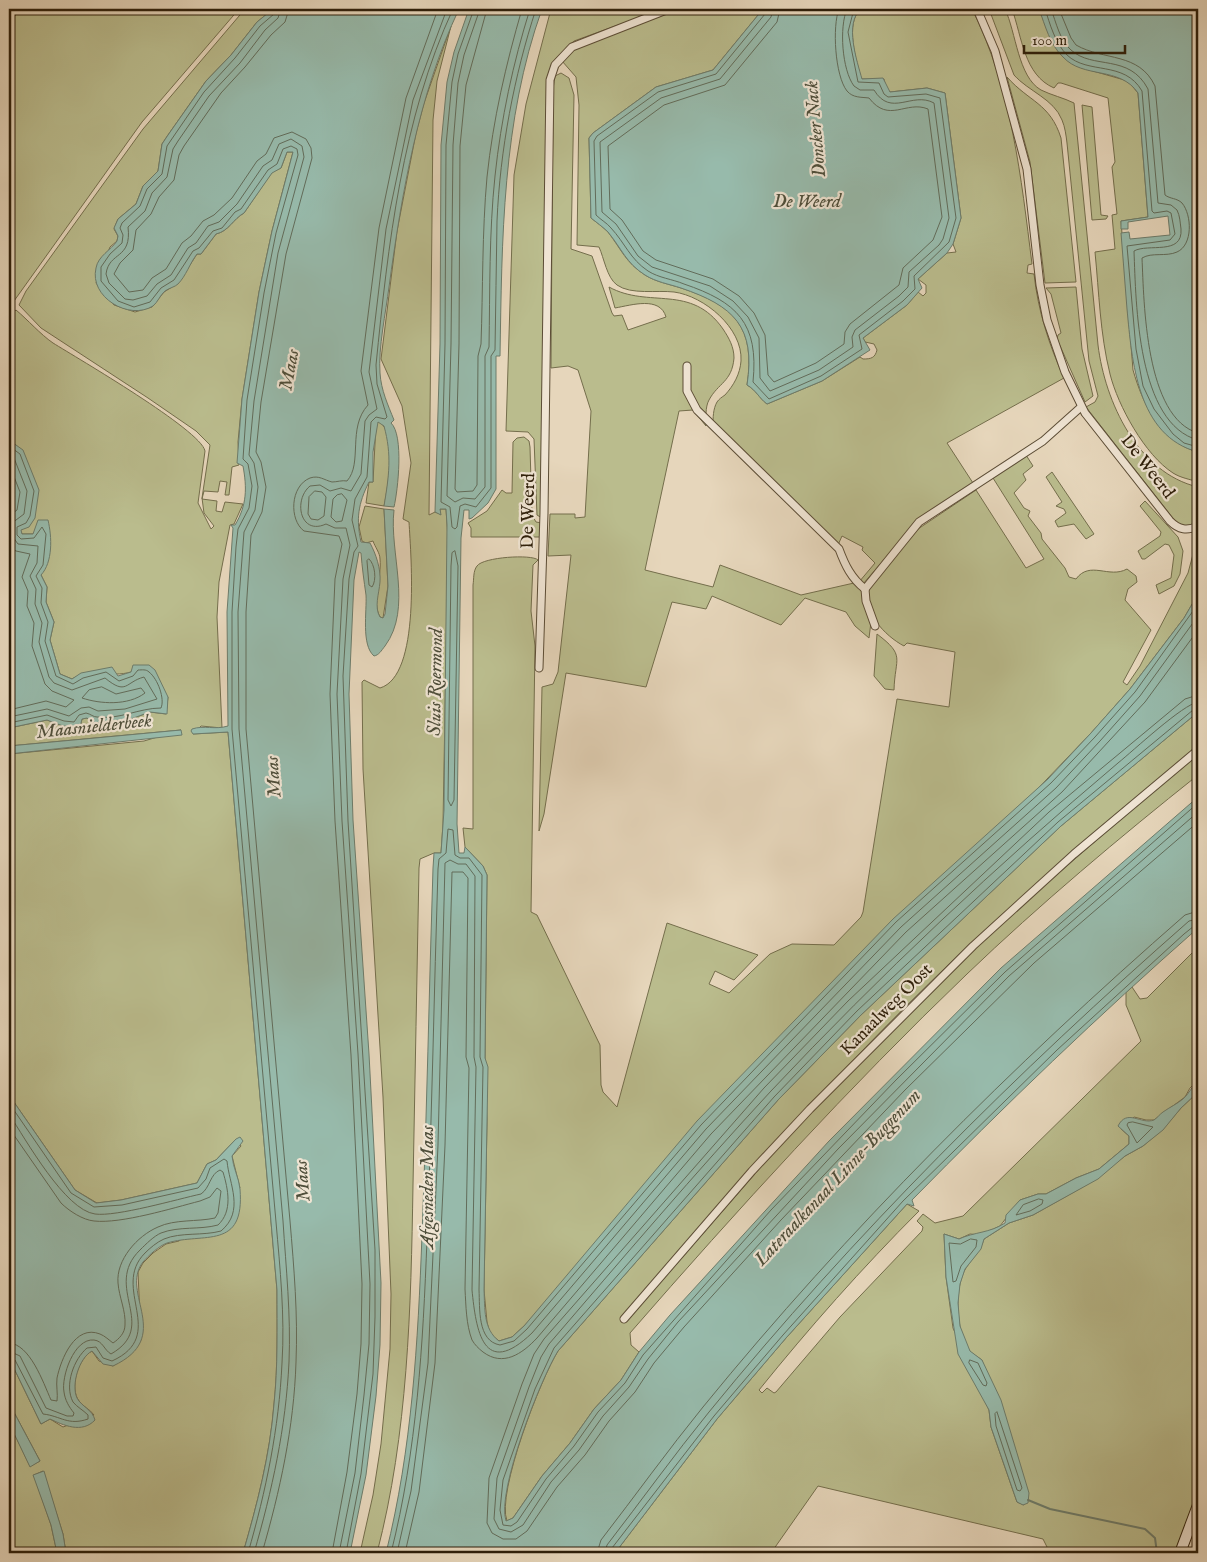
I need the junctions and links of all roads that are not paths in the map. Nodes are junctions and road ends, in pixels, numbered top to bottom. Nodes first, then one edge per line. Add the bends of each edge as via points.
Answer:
1 (669, 9) edge
2 (977, 9) edge
3 (687, 366) dead end
4 (1081, 406) junction
5 (1198, 526) edge
6 (865, 589) junction
7 (876, 626) dead end
8 (539, 668) dead end
9 (1198, 750) edge
10 (624, 1319) dead end
11 (1198, 1505) edge
12 (1180, 1553) edge

1 - 8 street, De Weerd via 572,47 555,66 550,80
2 - 4 street, De Weerd via 995,50 1027,169 1047,320
3 - 6 street via 687,391 697,410 839,548 844,564 855,581
4 - 5 street, De Weerd via 1170,521 1182,529
4 - 6 street via 1043,441 919,522
6 - 7 street
9 - 10 street, Kanaalweg Oost via 1074,854 973,946 810,1109
11 - 12 main road

